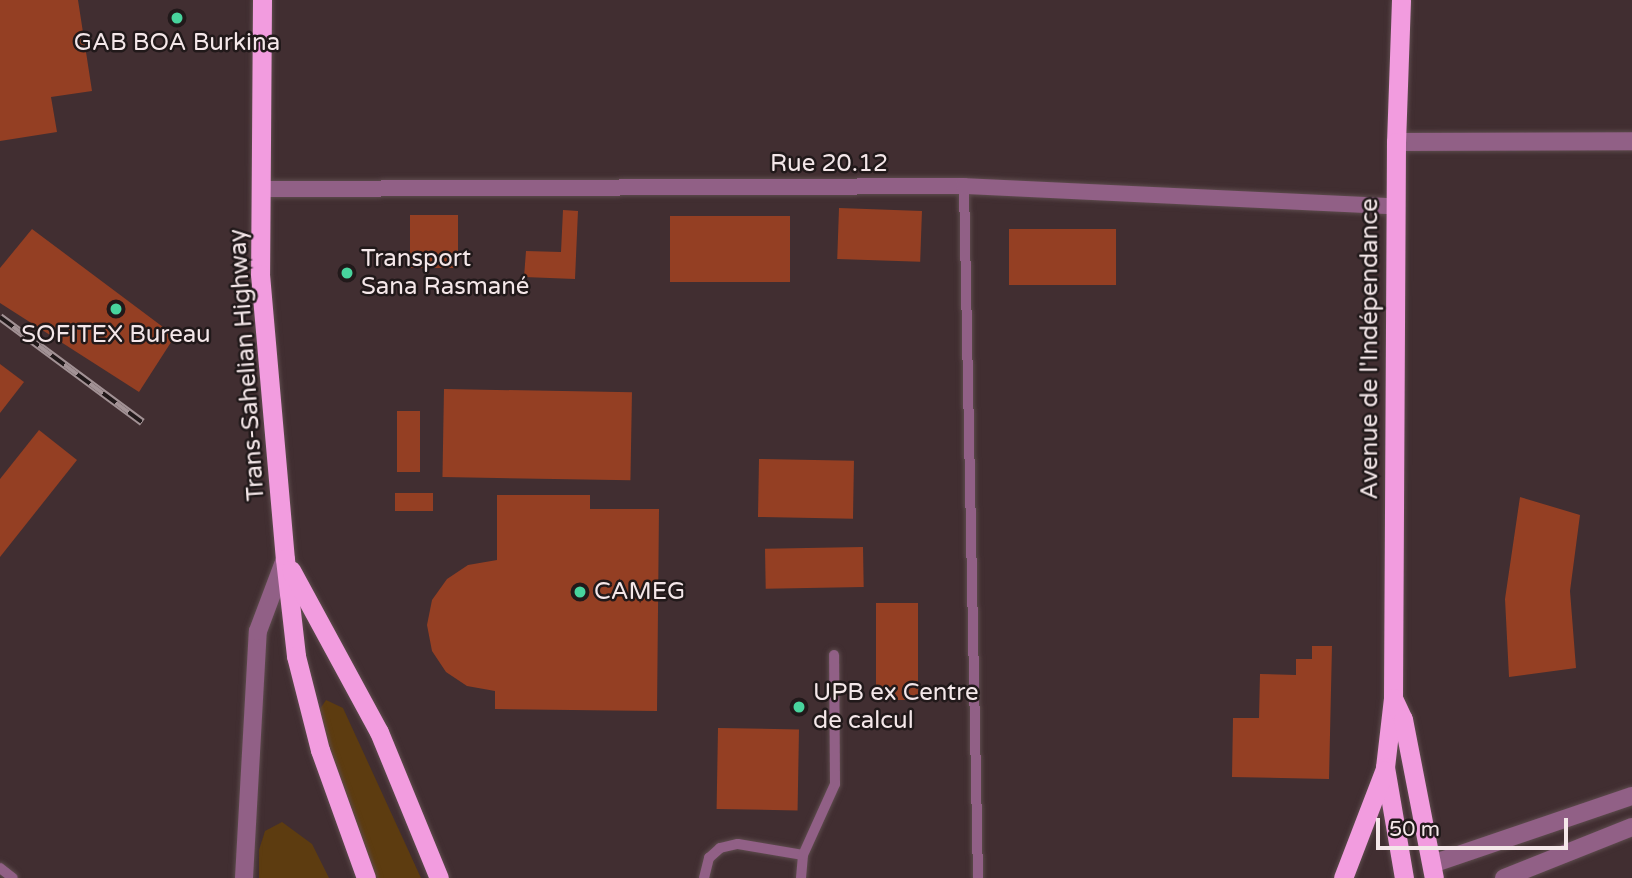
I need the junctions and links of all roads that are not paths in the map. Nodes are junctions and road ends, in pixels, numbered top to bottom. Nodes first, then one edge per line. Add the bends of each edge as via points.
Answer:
1 (262, 0) edge
2 (1401, 0) edge
3 (1396, 142) junction
4 (1632, 142) edge
5 (964, 186) junction
6 (262, 189) junction
7 (1395, 206) junction
8 (285, 559) junction
9 (834, 655) dead end
10 (1393, 698) junction
11 (1385, 767) junction
12 (1632, 796) edge
13 (1632, 827) edge
14 (803, 855) junction
15 (0, 869) edge
16 (1433, 871) edge
17 (1402, 877) edge
18 (13, 878) edge
19 (244, 878) edge
20 (366, 878) edge
21 (439, 878) edge
22 (704, 878) edge
23 (801, 878) edge
24 (978, 878) edge
25 (1343, 878) edge
26 (1504, 878) edge

1 - 6 highway, Trans-Sahelian Highway
2 - 3 highway, Avenue de l'Indépendance
3 - 4 street
3 - 7 highway, Avenue de l'Indépendance
5 - 6 street, Rue 20.12
5 - 7 street, Rue 20.12
5 - 24 lane
6 - 8 highway, Trans-Sahelian Highway via 260,274
7 - 10 highway, Avenue de l'Indépendance
8 - 19 street via 258,631
8 - 20 highway, Trans-Sahelian Highway via 296,656 320,750
8 - 21 highway, Trans-Sahelian Highway via 379,732
9 - 14 lane via 835,784
10 - 11 highway, Avenue de l'Indépendance
10 - 16 highway, Avenue de l'Indépendance via 1405,729
11 - 17 highway
11 - 25 highway
12 - 16 street
13 - 26 street
14 - 22 lane via 738,844 720,848 709,858
14 - 23 lane
15 - 18 lane
16 - 17 highway

